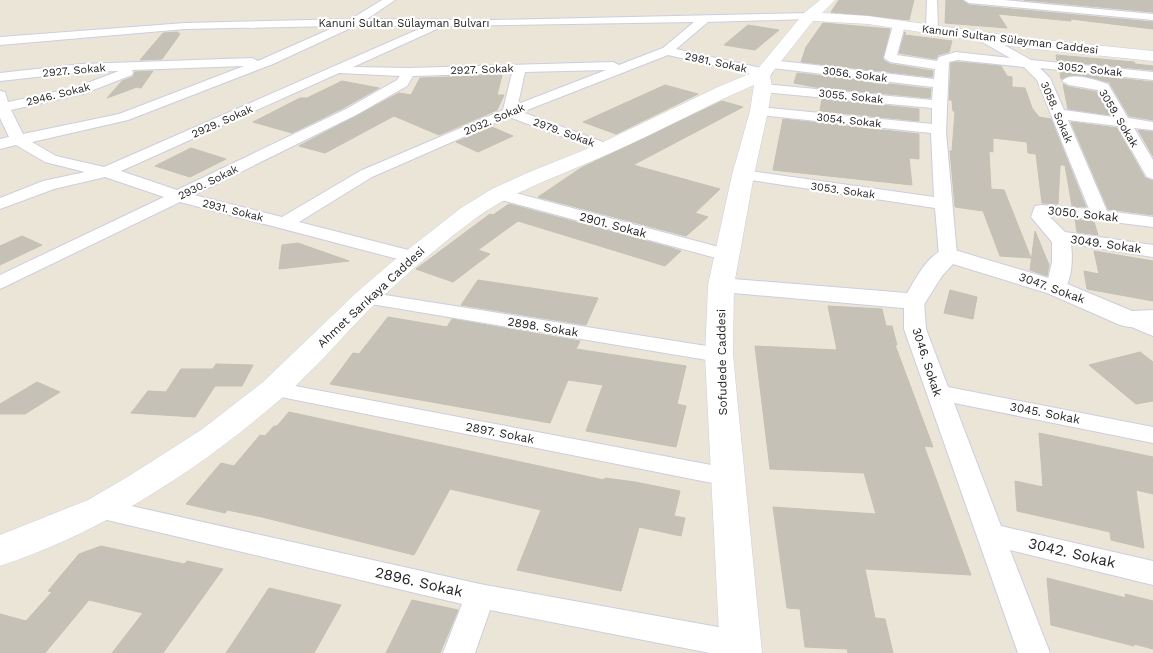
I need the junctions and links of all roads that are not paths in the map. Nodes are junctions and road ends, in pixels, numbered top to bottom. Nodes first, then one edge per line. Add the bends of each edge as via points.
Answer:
1 (390, 0) edge
2 (932, 0) edge
3 (969, 0) edge
4 (825, 2) edge
5 (809, 16) junction
6 (1153, 17) edge
7 (704, 19) junction
8 (868, 20) junction
9 (352, 23) junction
10 (440, 24) junction
11 (899, 25) junction
12 (932, 30) junction
13 (981, 36) junction
14 (0, 41) edge
15 (667, 51) junction
16 (1153, 56) edge
17 (269, 61) junction
18 (1026, 62) junction
19 (144, 66) junction
20 (628, 66) junction
21 (942, 66) junction
22 (520, 68) junction
23 (336, 71) junction
24 (409, 72) junction
25 (1153, 76) edge
26 (0, 77) edge
27 (1043, 78) junction
28 (764, 82) junction
29 (939, 84) junction
30 (1, 103) edge
31 (940, 105) junction
32 (509, 112) junction
33 (1058, 114) junction
34 (1122, 122) junction
35 (1153, 126) edge
36 (940, 129) junction
37 (18, 140) junction
38 (0, 144) edge
39 (606, 148) junction
40 (106, 172) junction
41 (1153, 174) edge
42 (742, 176) junction
43 (500, 194) junction
44 (178, 196) junction
45 (0, 204) edge
46 (944, 204) junction
47 (1100, 215) junction
48 (1153, 222) edge
49 (285, 223) junction
50 (1059, 237) junction
51 (1153, 251) edge
52 (728, 255) junction
53 (948, 255) junction
54 (413, 257) junction
55 (0, 283) edge
56 (721, 285) junction
57 (1056, 288) junction
58 (366, 298) junction
59 (914, 301) junction
60 (1141, 319) edge
61 (1153, 330) edge
62 (719, 355) junction
63 (274, 389) junction
64 (937, 392) junction
65 (1153, 435) edge
66 (726, 477) junction
67 (100, 509) junction
68 (991, 534) junction
69 (0, 551) edge
70 (1153, 573) edge
71 (480, 596) junction
72 (741, 649) edge
73 (459, 653) edge
74 (1034, 653) edge

1 - 9 street
2 - 12 street
3 - 6 street
4 - 5 main road
4 - 8 main road via 834,10
5 - 7 street, Kanuni Sultan Sülayman Bulvarı
5 - 8 main road
5 - 28 main road
7 - 10 street, Kanuni Sultan Sülayman Bulvarı
7 - 15 street, 2032. Sokak
8 - 11 main road, Kanuni Sultan Süleyman Caddesi
9 - 10 street, Kanuni Sultan Sülayman Bulvarı
9 - 14 street, Kanuni Sultan Sülayman Bulvarı via 185,26
9 - 17 street
10 - 23 street, 2929. Sokak
11 - 12 main road, Kanuni Sultan Süleyman Caddesi
11 - 21 street via 890,58
12 - 13 main road, Kanuni Sultan Süleyman Caddesi
13 - 16 main road, Kanuni Sultan Süleyman Caddesi
13 - 18 street, 3058. Sokak
15 - 20 street, 2032. Sokak
15 - 28 street, 2981. Sokak
17 - 19 street, 2927. Sokak
17 - 37 street via 123,117
18 - 21 street via 956,56 943,60
18 - 25 street, 3052. Sokak
18 - 27 street, 3058. Sokak
19 - 26 street, 2927. Sokak via 82,68
19 - 30 street, 2946. Sokak via 78,91
20 - 22 street, 2927. Sokak
20 - 32 street, 2032. Sokak
21 - 29 street
22 - 24 street, 2927. Sokak
22 - 32 street
23 - 24 street, 2927. Sokak
23 - 40 street, 2929. Sokak
24 - 44 street, 2930. Sokak via 402,83 387,93
27 - 33 street, 3058. Sokak
27 - 34 street, 3059. Sokak via 1103,87
28 - 29 street, 3056. Sokak
28 - 31 street, 3055. Sokak
28 - 36 street, 3054. Sokak
28 - 39 main road, Ahmet Sarıkaya Caddesi via 724,90
28 - 42 main road, Sofudede Caddesi
29 - 31 street
30 - 37 street
31 - 36 street
32 - 39 street, 2979. Sokak
32 - 49 street, 2032. Sokak via 366,174
33 - 34 street
33 - 47 street, 3058. Sokak
34 - 35 street
34 - 41 street, 3059. Sokak
36 - 46 street
37 - 38 street
37 - 40 street, 2931. Sokak via 51,159
39 - 43 main road, Ahmet Sarıkaya Caddesi via 534,176
40 - 44 street, 2931. Sokak
40 - 45 street, 2929. Sokak via 49,184
42 - 46 street, 3053. Sokak
42 - 52 main road, Sofudede Caddesi
43 - 52 street, 2901. Sokak
43 - 54 main road, Ahmet Sarıkaya Caddesi via 469,213
44 - 49 street, 2931. Sokak
44 - 55 street, 2930. Sokak
46 - 53 street
47 - 48 street, 3050. Sokak
47 - 50 street, 3050. Sokak via 1040,210 1045,224
49 - 54 street, 2931. Sokak
50 - 51 street, 3049. Sokak
50 - 57 street, 3050. Sokak via 1062,249
52 - 56 main road, Sofudede Caddesi
53 - 57 street, 3047. Sokak
53 - 59 street via 932,272
54 - 58 main road, Ahmet Sarıkaya Caddesi
56 - 59 street
56 - 62 main road, Sofudede Caddesi
57 - 60 street, 3047. Sokak
58 - 62 street, 2898. Sokak
58 - 63 main road, Ahmet Sarıkaya Caddesi
59 - 64 street, 3046. Sokak via 915,329
60 - 61 street, 3047. Sokak
62 - 66 main road, Sofudede Caddesi
63 - 66 street, 2897. Sokak
63 - 67 main road, Ahmet Sarıkaya Caddesi via 179,461
64 - 65 street, 3045. Sokak
64 - 68 street, 3046. Sokak
66 - 72 main road, Sofudede Caddesi
67 - 69 main road, Ahmet Sarıkaya Caddesi
67 - 71 street, 2896. Sokak
68 - 70 street, 3042. Sokak
68 - 74 street, 3046. Sokak
71 - 72 street, 2896. Sokak
71 - 73 street

